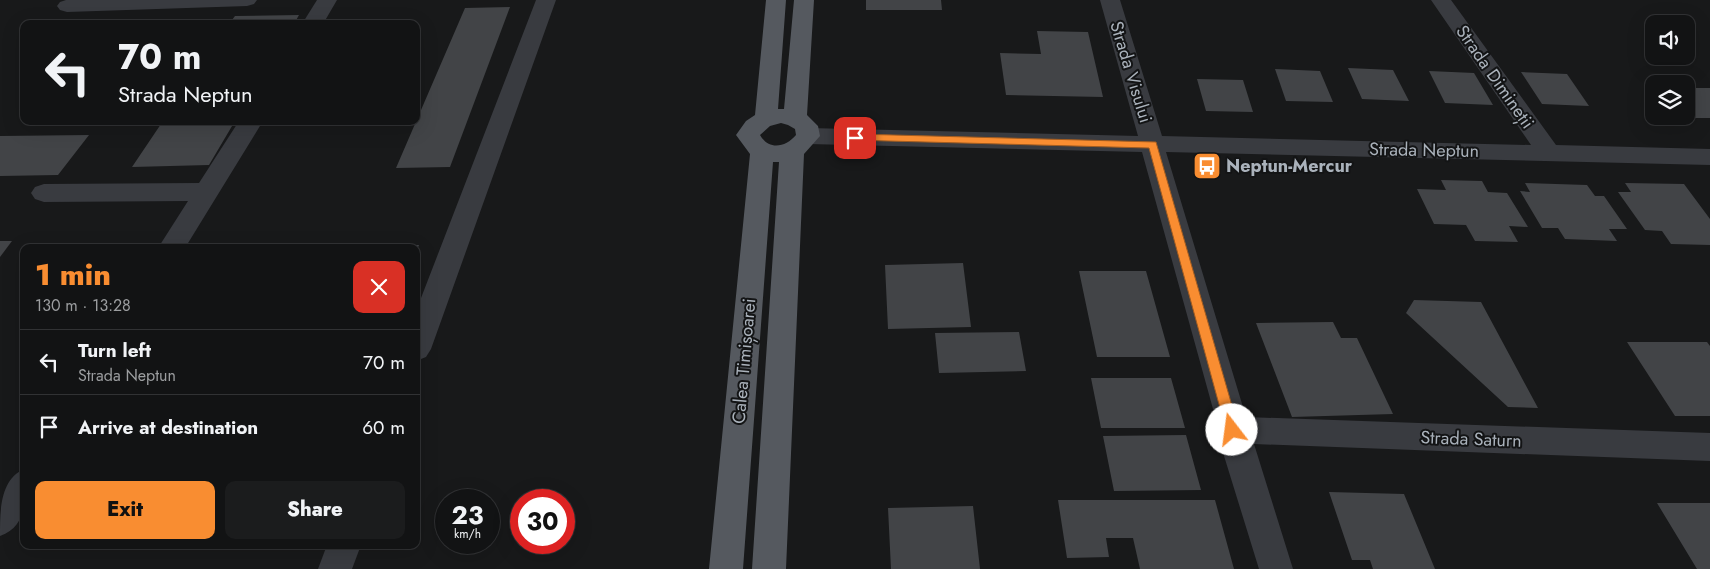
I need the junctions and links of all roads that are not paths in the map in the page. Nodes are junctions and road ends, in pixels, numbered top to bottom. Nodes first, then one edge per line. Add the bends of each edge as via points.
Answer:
1 (247, 0) edge
2 (327, 0) edge
3 (546, 0) edge
4 (776, 0) edge
5 (804, 0) edge
6 (1110, 0) edge
7 (1442, 0) edge
8 (67, 6) dead end
9 (314, 20) edge
10 (766, 118) junction
11 (248, 125) edge
12 (798, 135) junction
13 (1153, 144) junction
14 (762, 152) junction
15 (1550, 153) junction
16 (1710, 157) edge
17 (206, 192) junction
18 (44, 193) dead end
19 (174, 244) edge
20 (420, 338) edge
21 (1232, 430) junction
22 (1710, 447) edge
23 (20, 489) edge
24 (0, 521) edge
25 (342, 549) edge
26 (335, 569) edge
27 (726, 569) edge
28 (769, 569) edge
29 (1276, 569) edge

1 - 8 street
2 - 9 street
3 - 20 street
4 - 10 main road
5 - 12 main road, Calea Timișoarei
6 - 13 street, Strada Visului
7 - 15 street, Strada Dimineții
10 - 12 main road via 781,116
10 - 14 main road via 753,125 748,135 751,145
11 - 17 street
12 - 13 street, Strada Neptun
12 - 14 main road via 777,155
12 - 28 main road, Calea Timișoarei
13 - 15 street, Strada Neptun
13 - 21 street, Strada Visului
14 - 27 main road, Calea Timișoarei
15 - 16 street, Strada Neptun
17 - 18 street
17 - 19 street
21 - 22 street, Strada Saturn
21 - 29 street, Strada Visului
23 - 24 street
25 - 26 street

